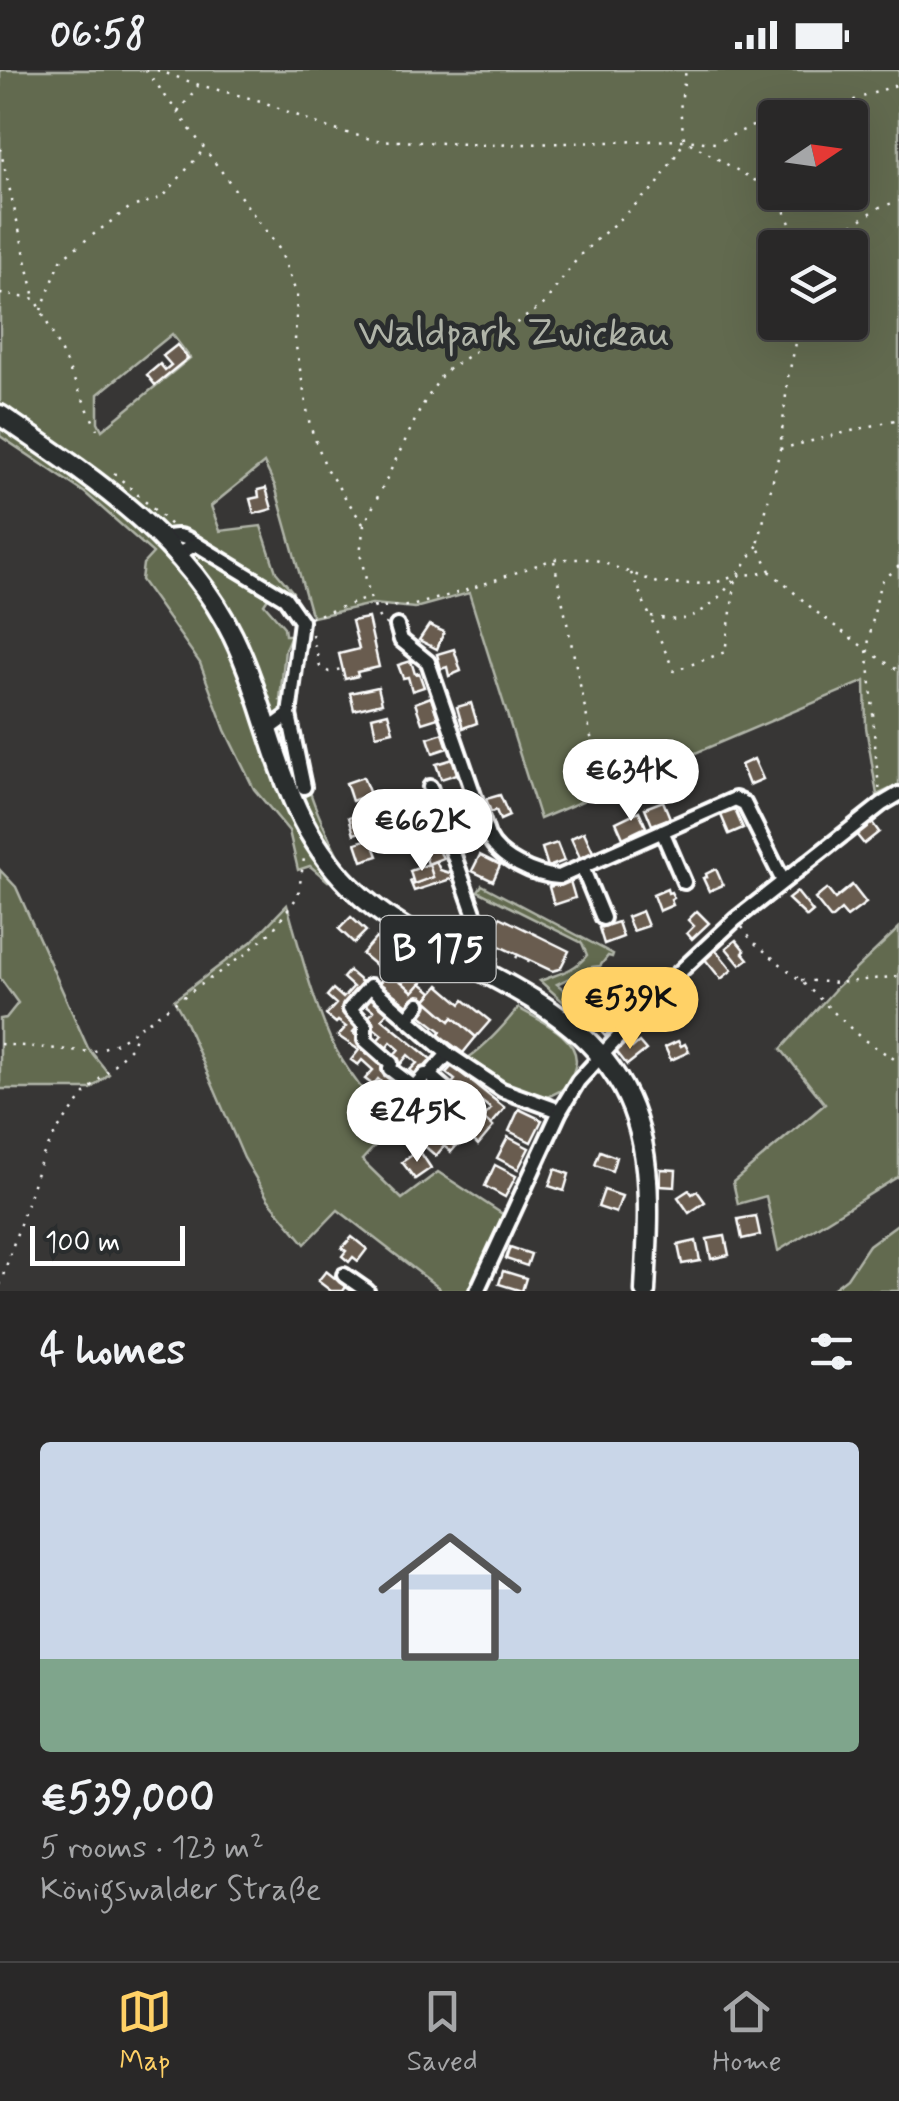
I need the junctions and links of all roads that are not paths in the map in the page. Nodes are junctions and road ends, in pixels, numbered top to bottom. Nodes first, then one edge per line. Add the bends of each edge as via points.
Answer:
1 (0, 415) edge
2 (162, 539) junction
3 (196, 544) junction
4 (177, 555) junction
5 (398, 629) road end
6 (289, 714) junction
7 (267, 731) junction
8 (304, 787) dead end
9 (430, 787) dead end
10 (899, 794) edge
11 (662, 831) junction
12 (582, 868) junction
13 (782, 880) junction
14 (684, 882) dead end
15 (602, 918) dead end
16 (486, 972) junction
17 (419, 1004) dead end
18 (407, 1019) junction
19 (448, 1054) junction
20 (601, 1054) junction
21 (429, 1075) junction
22 (414, 1087) junction
23 (560, 1111) junction
24 (474, 1114) dead end
25 (456, 1137) dead end
26 (344, 1275) dead end
27 (482, 1290) edge
28 (367, 1291) edge
29 (645, 1291) edge

1 - 2 main road, B 175
2 - 3 street via 183,535
2 - 4 main road, B 175
3 - 4 street
3 - 6 street via 284,598 301,621
4 - 7 main road, B 175 via 232,633
5 - 12 street via 428,662 493,846 548,876
6 - 7 street
6 - 8 street
7 - 16 main road, B 175 via 288,792 348,883 387,918
9 - 16 street via 486,947
10 - 13 street
11 - 12 street
11 - 13 street via 736,799
11 - 14 street
12 - 15 street
13 - 20 street
16 - 20 main road, B 175 via 571,1026
17 - 18 street
18 - 19 street
18 - 22 street via 370,986 350,1009 364,1025 366,1040
19 - 21 street
19 - 23 street via 502,1090
20 - 23 street
20 - 29 main road, B 175 via 639,1126 647,1176
21 - 22 street
21 - 24 street
22 - 25 street via 407,1095
23 - 27 street
26 - 28 street

